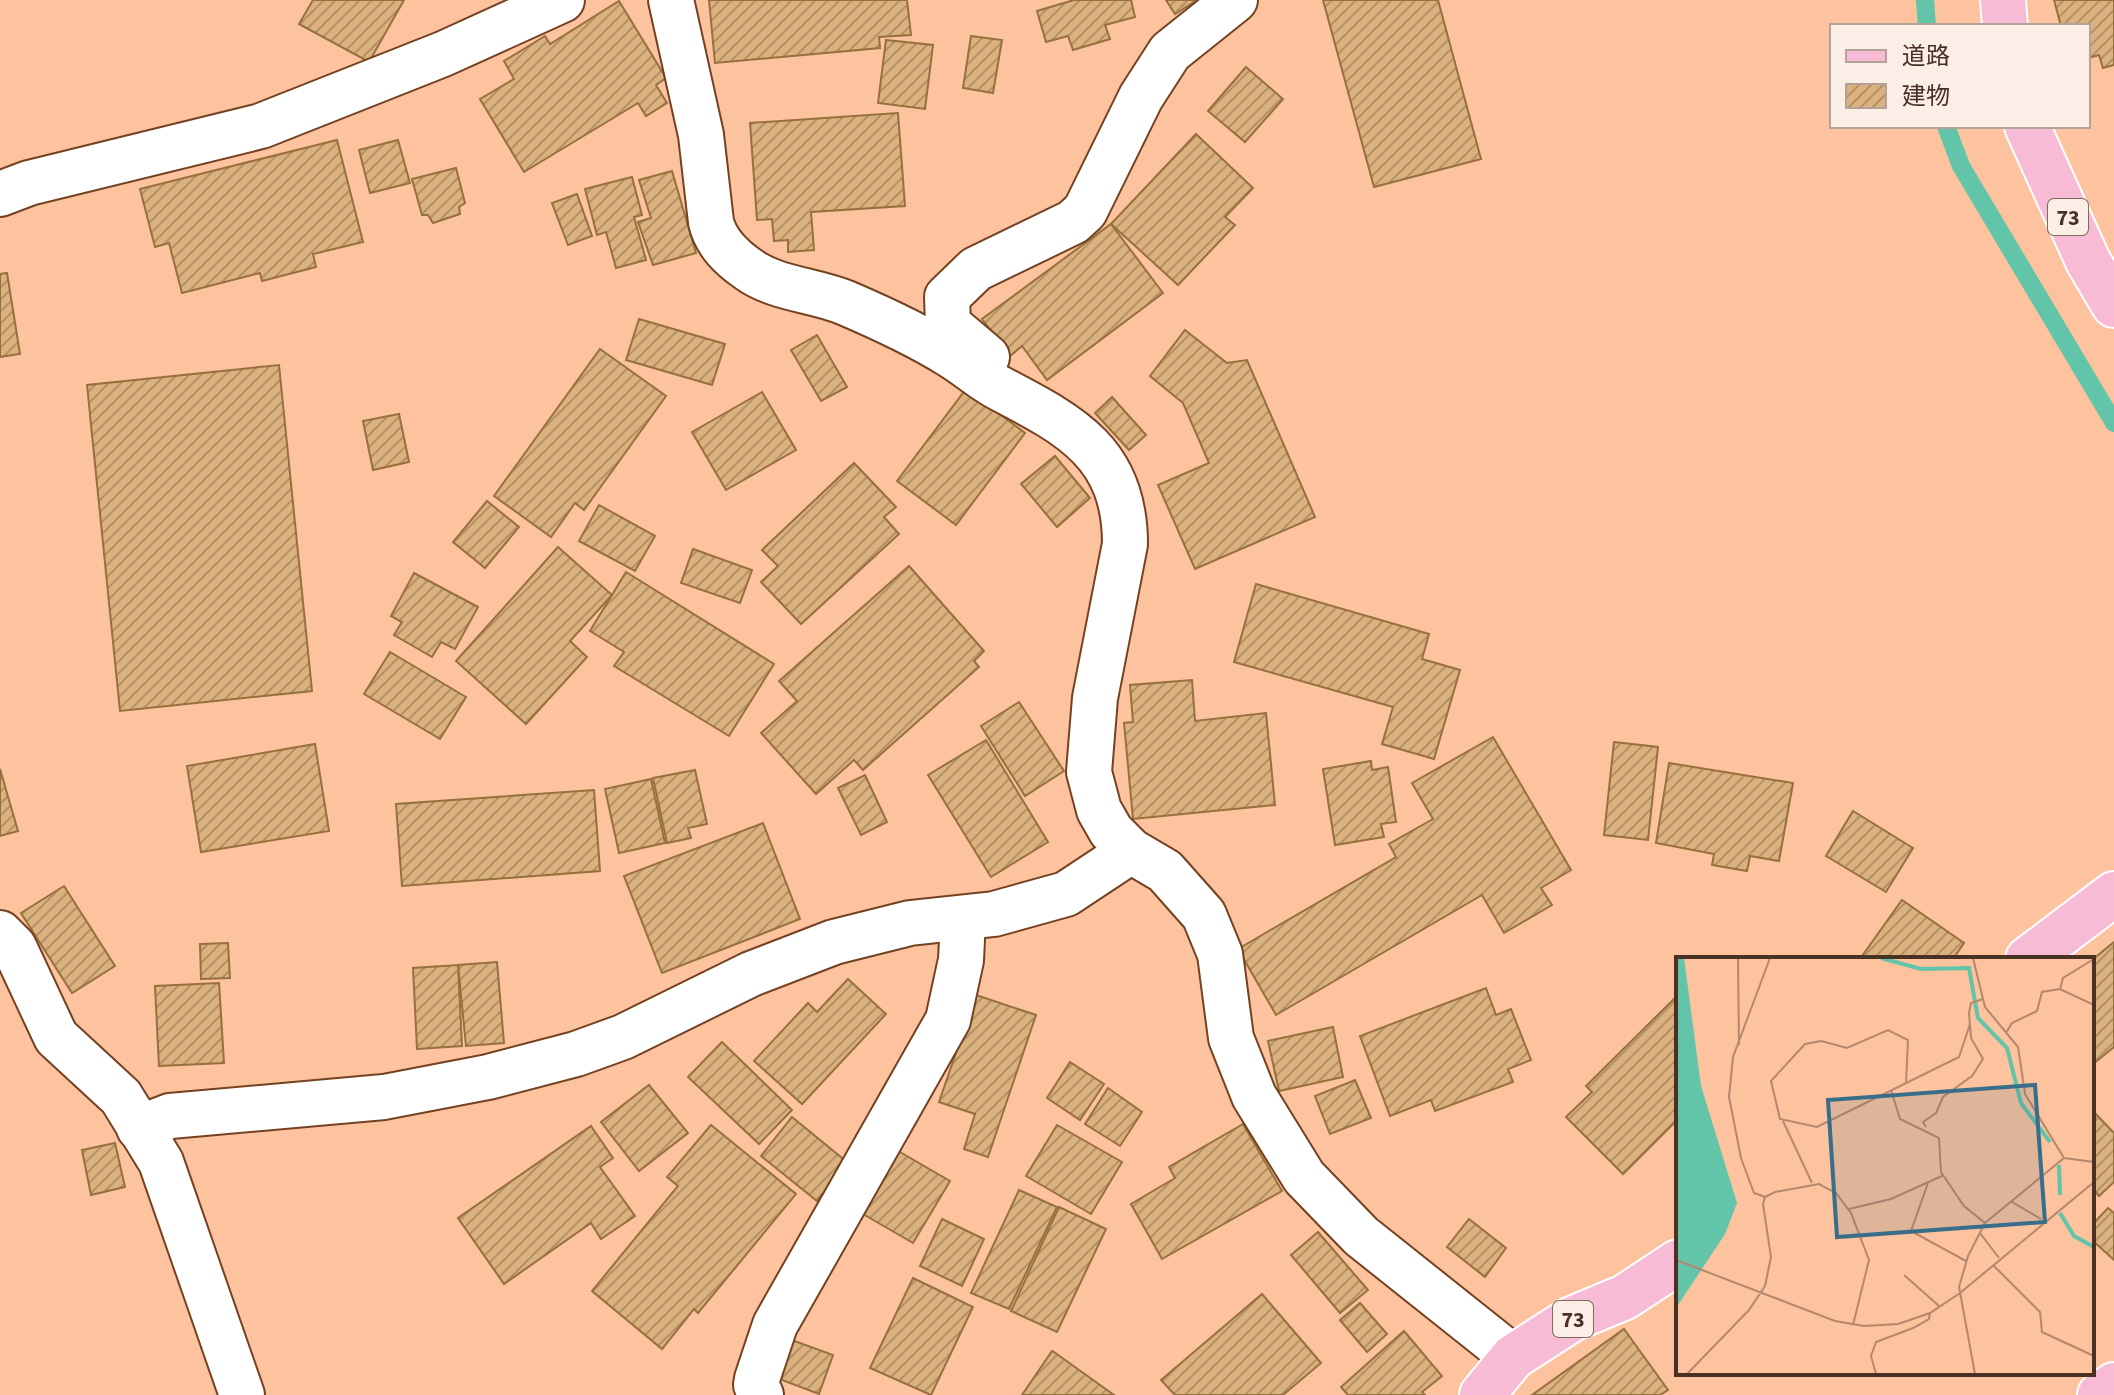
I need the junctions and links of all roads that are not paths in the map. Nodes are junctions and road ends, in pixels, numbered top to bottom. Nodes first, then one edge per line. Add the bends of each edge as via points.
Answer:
1 (562, 0) edge
2 (671, 0) edge
3 (1235, 0) edge
4 (2003, 0) edge
5 (2005, 24) edge
6 (2028, 128) edge
7 (0, 194) edge
8 (2114, 305) edge
9 (998, 388) junction
10 (1131, 851) junction
11 (2114, 894) edge
12 (963, 919) junction
13 (0, 933) edge
14 (2031, 957) edge
15 (139, 1128) junction
16 (1676, 1263) edge
17 (1513, 1357) junction
18 (2114, 1385) edge
19 (242, 1395) edge
20 (761, 1395) edge
21 (1482, 1395) edge
22 (2100, 1395) edge

1 - 7 street via 403,71 261,126
2 - 9 street via 701,135 711,222 724,248 750,271 855,308 949,355
3 - 9 street via 1170,52 1141,97 1085,211 1073,222 976,269 947,297 948,324 991,359
4 - 5 main road
6 - 8 main road, 73 via 2088,261
9 - 10 street via 1036,405 1086,439 1105,463 1119,495 1125,544 1095,698 1089,772 1099,810
10 - 12 street via 1066,894
10 - 17 street via 1165,871 1204,915 1220,954 1236,1051 1254,1096 1304,1177 1361,1236
11 - 14 main road
12 - 15 street via 910,923 834,942 751,974 623,1037 488,1077 329,1104 170,1116
12 - 20 street via 961,960 948,1020 775,1325 757,1379
13 - 15 street via 14,947 56,1037 121,1097
15 - 19 street via 161,1162
16 - 17 main road, 73
17 - 21 main road, 73
18 - 22 main road

